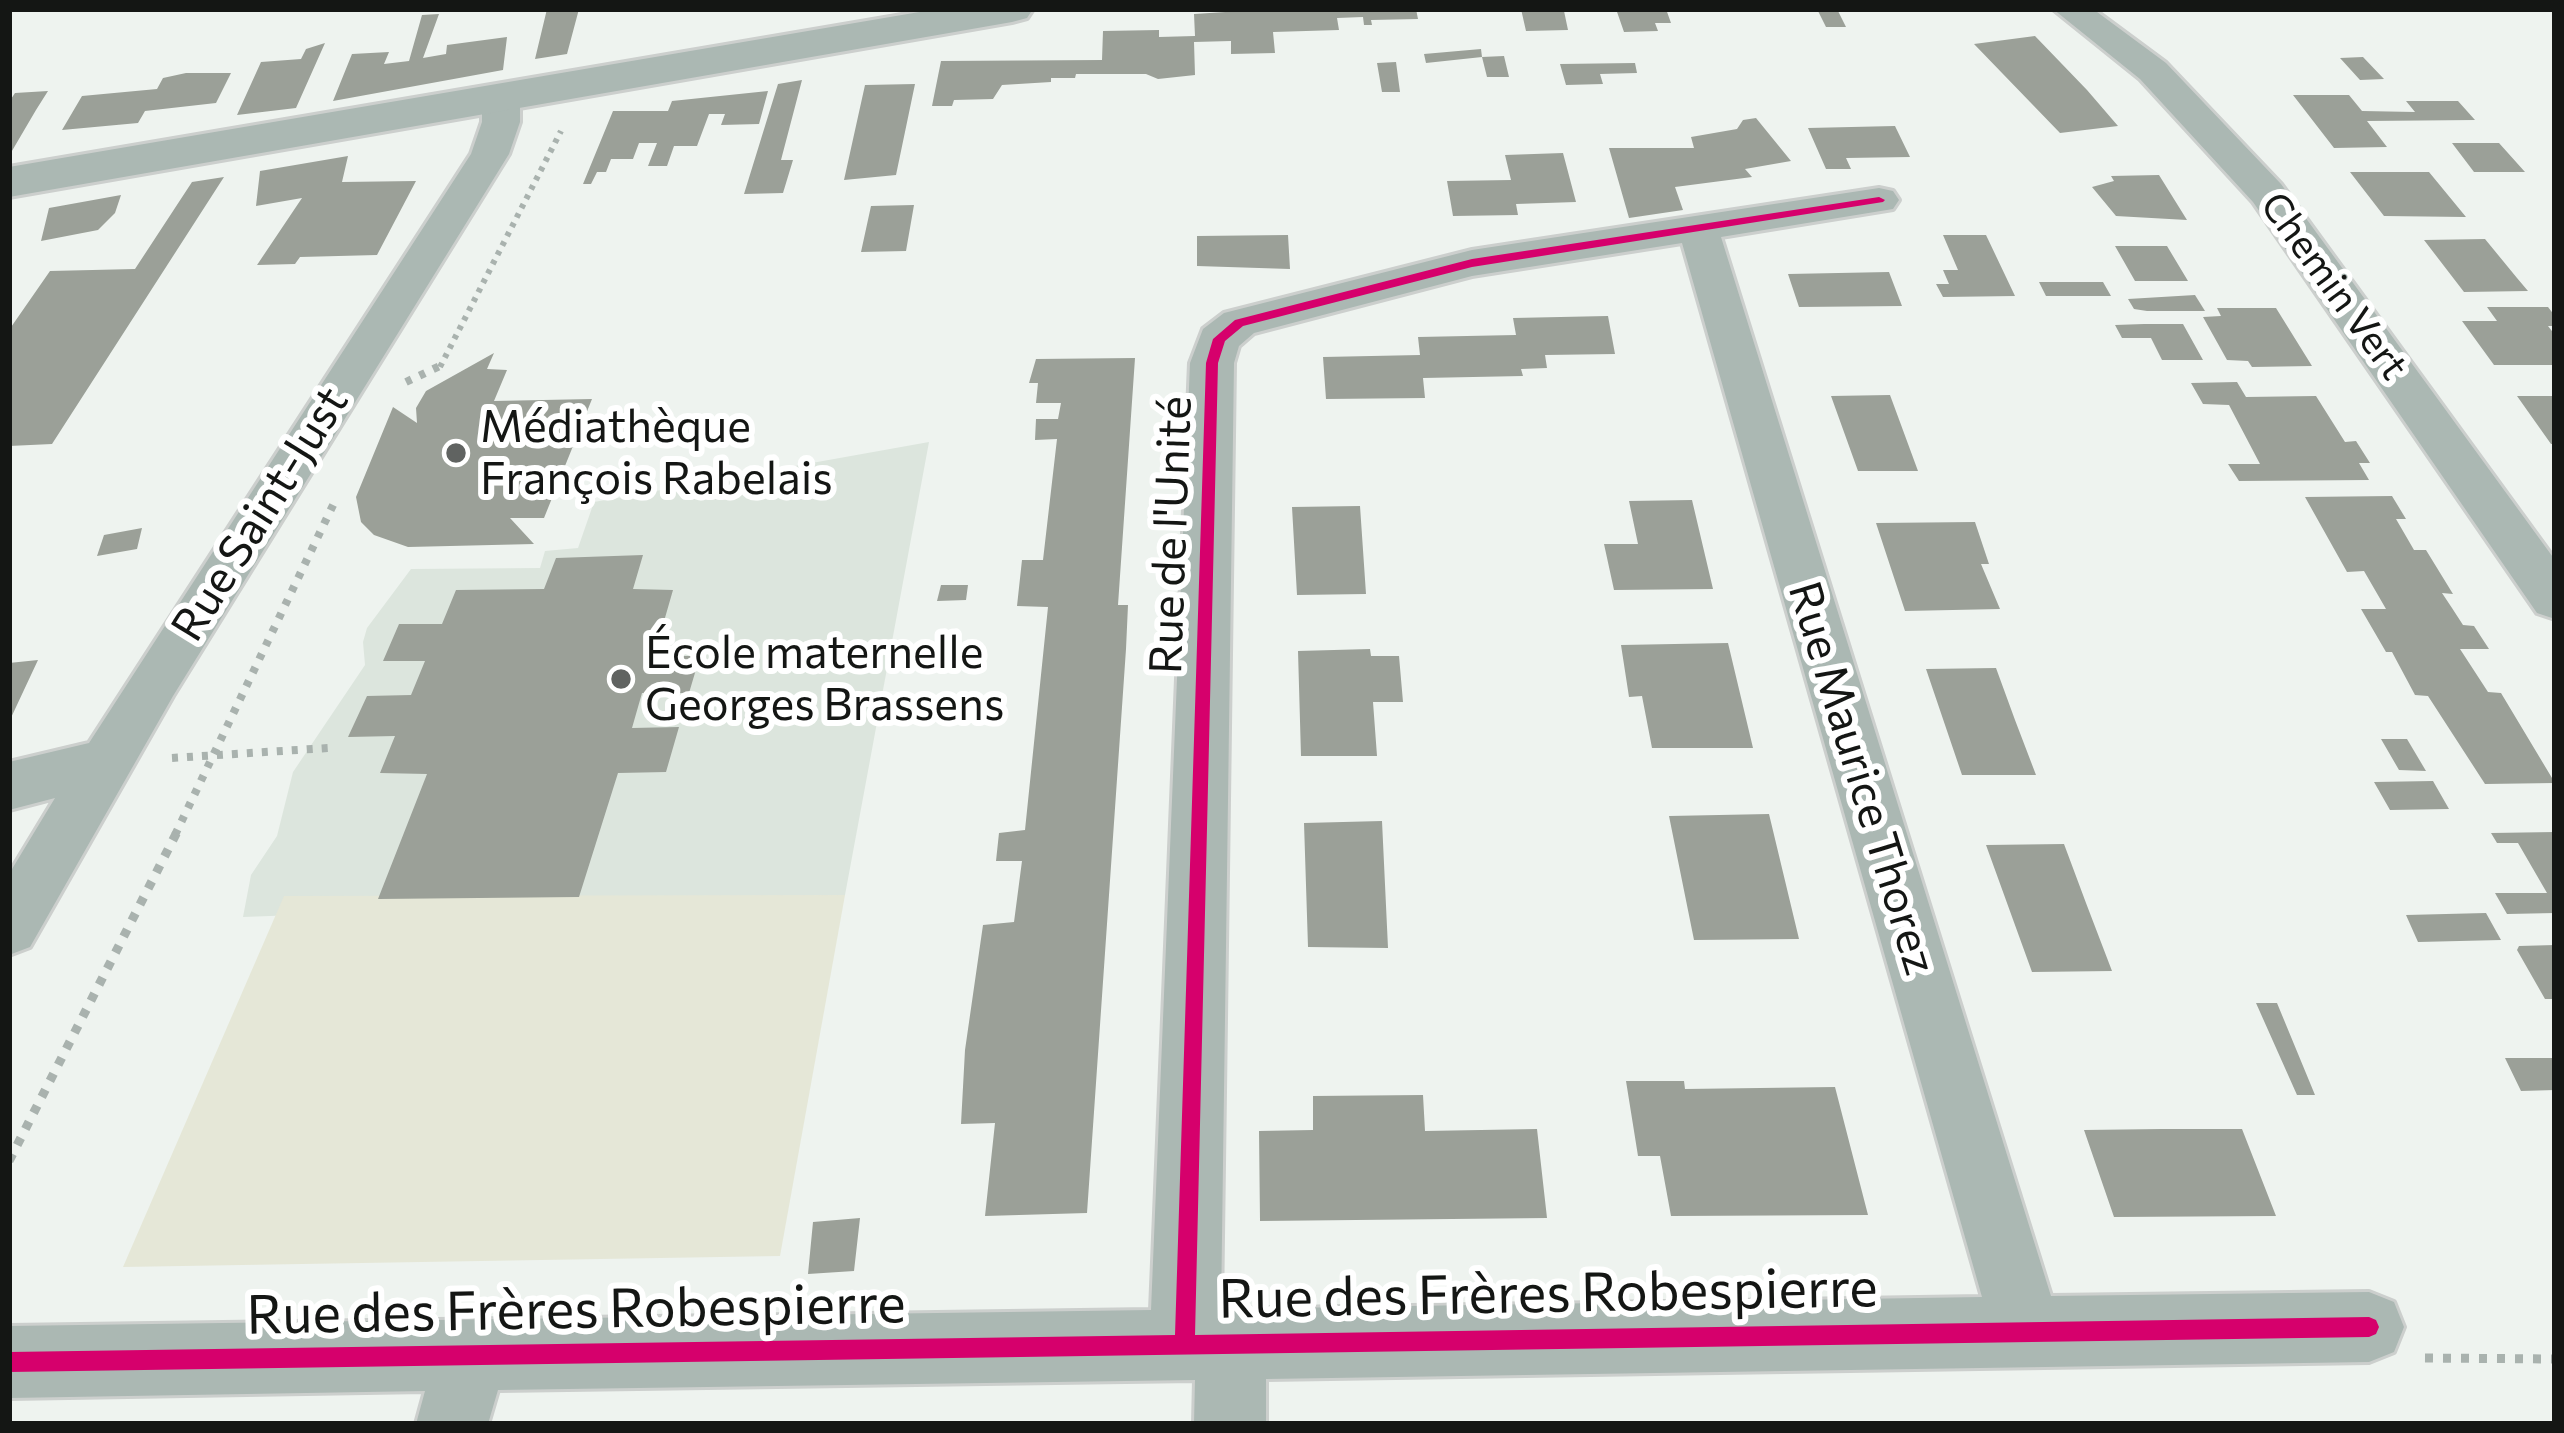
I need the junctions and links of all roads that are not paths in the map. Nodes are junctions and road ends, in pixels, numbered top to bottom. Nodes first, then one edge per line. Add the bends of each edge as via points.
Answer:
1 (1012, 9) edge
2 (2071, 9) edge
3 (501, 111) junction
4 (9, 182) edge
5 (1879, 200) dead end
6 (1697, 226) junction
7 (2555, 599) edge
8 (104, 762) junction
9 (9, 786) edge
10 (9, 928) edge
11 (2368, 1327) road end
12 (2026, 1329) junction
13 (1208, 1341) junction
14 (472, 1354) junction
15 (9, 1362) edge
16 (452, 1424) edge
17 (1230, 1424) edge

1 - 3 street
2 - 7 street, Chemin Vert via 2181,97 2277,205
3 - 4 street
3 - 8 street, Rue Saint-Just via 490,154
5 - 6 street, Rue de l'Unité
6 - 12 street, Rue Maurice Thorez
6 - 13 street, Rue de l'Unité via 1472,263 1239,322 1219,339 1212,363
8 - 9 street
8 - 10 street, Rue Saint-Just
11 - 12 street, Rue des Frères Robespierre
12 - 13 street, Rue des Frères Robespierre
13 - 14 street, Rue des Frères Robespierre
13 - 17 street, Rue de l'Unité
14 - 15 street, Rue des Frères Robespierre
14 - 16 street

